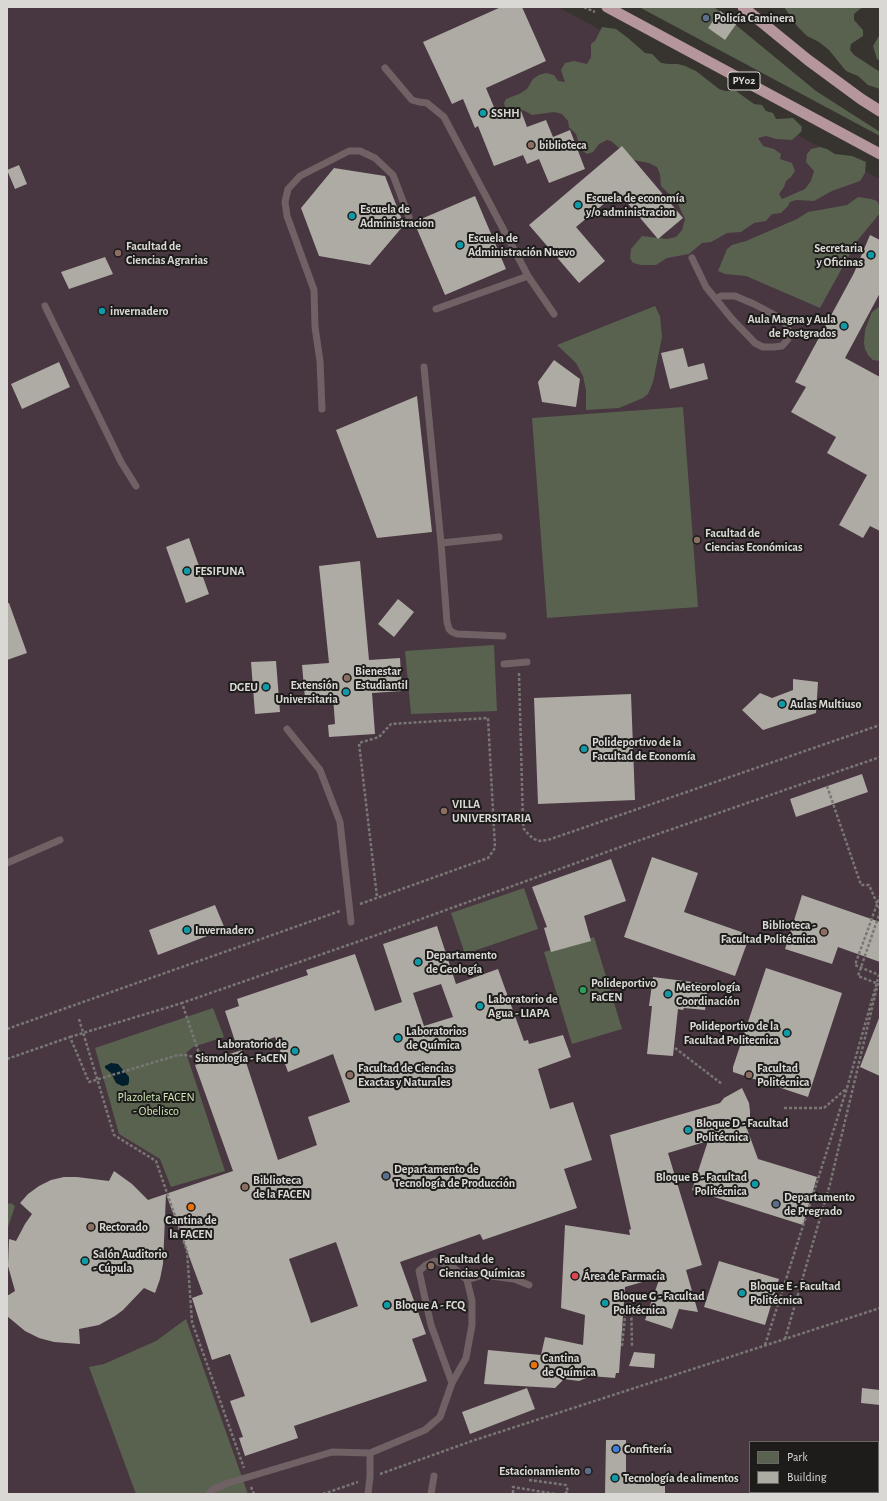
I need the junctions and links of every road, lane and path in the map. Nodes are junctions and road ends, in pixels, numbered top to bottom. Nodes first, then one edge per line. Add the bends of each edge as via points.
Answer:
1 (607, 7) edge
2 (743, 7) edge
3 (385, 68) dead end
4 (880, 111) edge
5 (880, 154) edge
6 (409, 216) dead end
7 (692, 258) dead end
8 (528, 276) junction
9 (716, 299) junction
10 (45, 306) dead end
11 (436, 309) dead end
12 (554, 314) dead end
13 (424, 367) dead end
14 (322, 409) dead end
15 (136, 486) dead end
16 (499, 537) dead end
17 (441, 543) junction
18 (503, 636) dead end
19 (527, 662) dead end
20 (518, 663) junction
21 (504, 664) dead end
22 (880, 725) edge
23 (287, 729) dead end
24 (880, 757) edge
25 (827, 786) dead end
26 (60, 840) dead end
27 (7, 863) edge
28 (880, 896) edge
29 (377, 897) junction
30 (877, 903) junction
31 (349, 908) junction
32 (880, 911) edge
33 (351, 922) dead end
34 (860, 967) junction
35 (878, 983) edge
36 (182, 1003) junction
37 (79, 1019) dead end
38 (7, 1029) edge
39 (83, 1034) junction
40 (70, 1038) junction
41 (675, 1048) dead end
42 (7, 1059) edge
43 (98, 1080) junction
44 (722, 1084) dead end
45 (847, 1088) junction
46 (784, 1108) dead end
47 (467, 1280) junction
48 (529, 1285) dead end
49 (880, 1308) edge
50 (785, 1339) junction
51 (622, 1346) dead end
52 (765, 1346) junction
53 (632, 1347) dead end
54 (452, 1383) junction
55 (370, 1453) junction
56 (434, 1476) dead end
57 (247, 1478) junction
58 (370, 1478) junction
59 (529, 1480) dead end
60 (513, 1493) edge
61 (209, 1494) edge
62 (254, 1494) edge
63 (323, 1494) edge
64 (368, 1494) edge
65 (431, 1494) edge
66 (555, 1494) edge
67 (563, 1494) edge

1 - 5 highway, PY02
2 - 4 highway via 808,60
3 - 8 lane via 412,100 427,103 444,117
6 - 14 lane via 393,175 375,158 360,151 349,151 300,176 288,189 287,216 314,290
7 - 9 lane via 706,287
8 - 11 lane
8 - 12 lane
9 - 9 lane via 748,337 763,347 782,346 788,339 788,329 784,320 735,296 721,296
10 - 15 lane via 121,462
13 - 17 lane
16 - 17 lane
17 - 18 lane via 447,622 452,632
19 - 20 lane
20 - 21 lane
20 - 22 path via 523,823 529,835 540,841
23 - 31 lane via 320,770 340,822
24 - 36 path
25 - 30 path via 860,885 869,885
26 - 27 lane
28 - 30 path
29 - 29 path via 359,743 379,737 391,724 488,718 495,848 488,858
29 - 31 path
30 - 32 path
30 - 34 path via 855,965
31 - 33 lane
31 - 38 path
32 - 34 path
34 - 35 path via 879,975
34 - 35 path via 858,976
35 - 45 path
35 - 50 path via 830,1184
36 - 39 path
36 - 43 path via 201,1059 178,1055
37 - 39 path
39 - 40 path
39 - 43 path
40 - 42 path
40 - 43 path via 89,1082
41 - 44 path
43 - 57 path via 114,1135 156,1161 187,1251 192,1322
45 - 46 path via 824,1108
45 - 52 path
47 - 48 lane via 483,1275 514,1278
47 - 54 lane via 472,1301 472,1325 466,1358
47 - 54 lane via 453,1267 435,1262 419,1271 431,1325
49 - 50 path
50 - 52 path
51 - 53 path via 627,1296 631,1297
52 - 58 path via 472,1441
54 - 55 lane via 440,1418 425,1430
55 - 57 lane via 332,1452
55 - 58 lane
56 - 65 lane
57 - 61 lane via 212,1490
57 - 62 path
58 - 63 path
58 - 64 lane
59 - 67 path via 566,1485 568,1492
60 - 66 path via 513,1487

